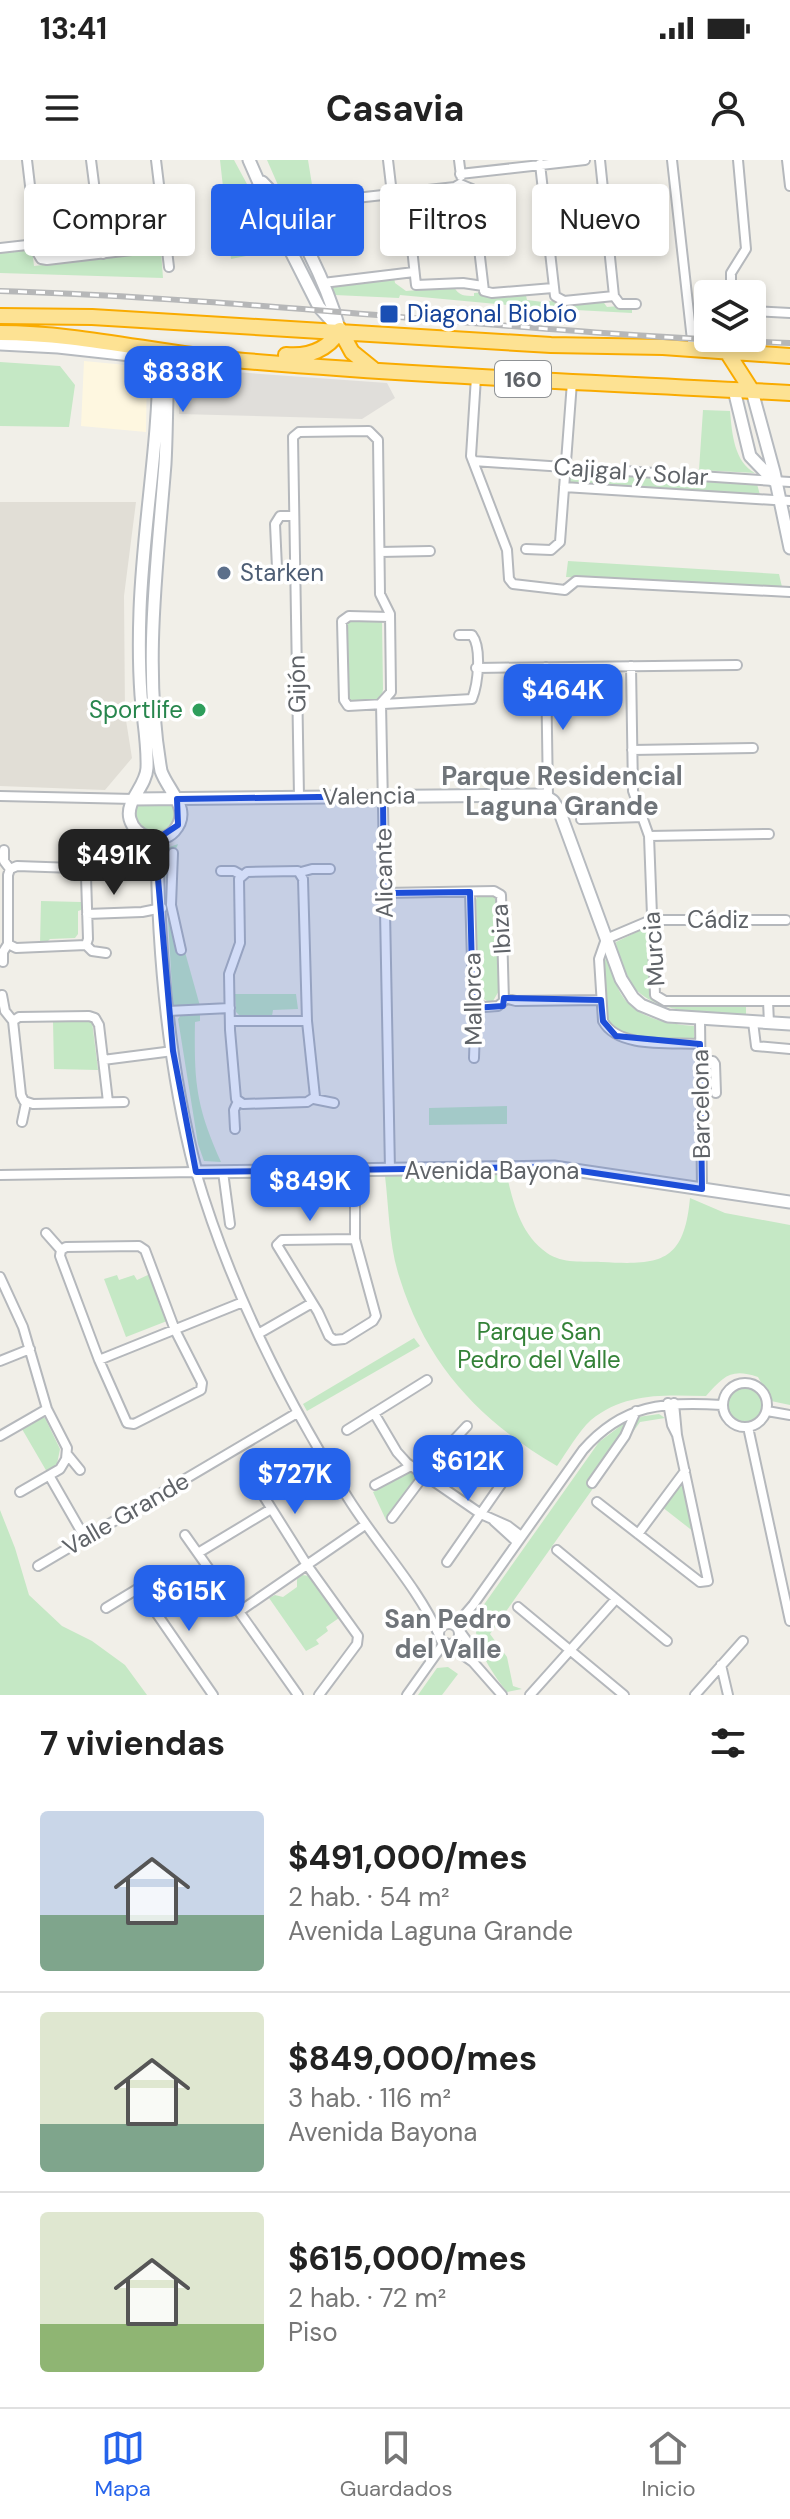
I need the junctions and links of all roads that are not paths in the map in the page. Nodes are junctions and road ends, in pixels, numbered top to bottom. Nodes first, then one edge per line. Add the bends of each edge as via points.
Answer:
1 (27, 160) edge
2 (91, 160) edge
3 (156, 160) edge
4 (249, 160) edge
5 (388, 160) edge
6 (459, 160) edge
7 (585, 160) edge
8 (600, 160) edge
9 (672, 160) edge
10 (738, 160) edge
11 (787, 160) edge
12 (535, 163) edge
13 (460, 174) junction
14 (259, 178) junction
15 (30, 184) edge
16 (94, 184) edge
17 (159, 184) edge
18 (264, 184) edge
19 (391, 184) edge
20 (460, 184) edge
21 (790, 186) edge
22 (24, 245) edge
23 (0, 248) edge
24 (40, 256) edge
25 (84, 256) edge
26 (167, 256) edge
27 (309, 256) edge
28 (412, 256) edge
29 (480, 256) edge
30 (169, 267) dead end
31 (414, 272) junction
32 (731, 280) edge
33 (323, 283) junction
34 (483, 286) junction
35 (553, 288) junction
36 (614, 296) junction
37 (636, 304) dead end
38 (766, 312) edge
39 (0, 313) edge
40 (790, 313) edge
41 (340, 330) junction
42 (0, 333) edge
43 (0, 344) edge
44 (693, 349) joint
45 (727, 352) joint
46 (185, 354) junction
47 (790, 356) edge
48 (164, 359) junction
49 (373, 369) junction
50 (476, 376) junction
51 (572, 382) junction
52 (734, 390) junction
53 (752, 391) junction
54 (790, 393) edge
55 (332, 431) joint
56 (473, 461) junction
57 (566, 467) junction
58 (774, 481) junction
59 (790, 482) edge
60 (564, 487) junction
61 (784, 501) edge
62 (294, 516) junction
63 (790, 548) edge
64 (526, 549) dead end
65 (430, 551) dead end
66 (380, 552) junction
67 (295, 571) junction
68 (790, 592) edge
69 (390, 617) junction
70 (459, 635) dead end
71 (737, 665) dead end
72 (631, 666) junction
73 (546, 667) junction
74 (476, 668) junction
75 (381, 703) junction
76 (753, 748) dead end
77 (632, 750) junction
78 (0, 796) edge
79 (383, 796) junction
80 (299, 797) junction
81 (548, 797) junction
82 (134, 799) junction
83 (177, 799) junction
84 (643, 817) junction
85 (581, 819) dead end
86 (769, 834) dead end
87 (649, 836) junction
88 (157, 839) junction
89 (4, 850) dead end
90 (173, 853) dead end
91 (10, 869) junction
92 (103, 869) dead end
93 (330, 869) dead end
94 (84, 870) junction
95 (221, 871) dead end
96 (301, 872) junction
97 (241, 875) junction
98 (470, 892) junction
99 (384, 893) junction
100 (165, 907) junction
101 (87, 914) junction
102 (651, 920) junction
103 (786, 920) dead end
104 (606, 939) junction
105 (8, 944) junction
106 (86, 945) junction
107 (181, 950) dead end
108 (106, 953) dead end
109 (3, 962) dead end
110 (2, 995) dead end
111 (504, 998) junction
112 (601, 1000) junction
113 (768, 1001) junction
114 (790, 1001) edge
115 (476, 1003) junction
116 (230, 1008) junction
117 (168, 1011) junction
118 (700, 1019) junction
119 (13, 1021) junction
120 (230, 1021) junction
121 (307, 1021) junction
122 (753, 1022) junction
123 (769, 1023) junction
124 (790, 1024) edge
125 (700, 1044) junction
126 (790, 1049) edge
127 (173, 1051) junction
128 (474, 1058) dead end
129 (103, 1060) junction
130 (700, 1061) junction
131 (716, 1093) dead end
132 (314, 1099) junction
133 (238, 1101) junction
134 (108, 1102) junction
135 (124, 1102) dead end
136 (26, 1103) junction
137 (334, 1103) dead end
138 (22, 1122) dead end
139 (235, 1129) dead end
140 (390, 1170) junction
141 (196, 1172) junction
142 (223, 1172) junction
143 (0, 1175) edge
144 (702, 1189) junction
145 (355, 1198) dead end
146 (790, 1202) edge
147 (230, 1224) dead end
148 (46, 1233) dead end
149 (355, 1239) junction
150 (61, 1250) junction
151 (0, 1277) edge
152 (4, 1296) edge
153 (243, 1302) junction
154 (312, 1303) junction
155 (175, 1330) junction
156 (258, 1334) junction
157 (30, 1349) junction
158 (99, 1360) junction
159 (0, 1361) edge
160 (427, 1380) dead end
161 (671, 1403) junction
162 (722, 1405) junction
163 (47, 1409) junction
164 (636, 1411) junction
165 (767, 1411) junction
166 (297, 1413) junction
167 (374, 1413) junction
168 (790, 1415) edge
169 (467, 1426) dead end
170 (748, 1427) junction
171 (347, 1430) dead end
172 (0, 1436) edge
173 (67, 1454) junction
174 (516, 1463) dead end
175 (411, 1466) junction
176 (80, 1470) dead end
177 (685, 1471) junction
178 (424, 1475) junction
179 (50, 1477) junction
180 (592, 1483) dead end
181 (256, 1484) dead end
182 (375, 1485) dead end
183 (20, 1492) dead end
184 (597, 1502) dead end
185 (271, 1509) junction
186 (481, 1514) junction
187 (392, 1518) dead end
188 (365, 1525) junction
189 (638, 1534) junction
190 (185, 1535) dead end
191 (85, 1538) junction
192 (519, 1539) junction
193 (557, 1550) dead end
194 (198, 1553) junction
195 (447, 1562) dead end
196 (307, 1565) junction
197 (38, 1566) dead end
198 (142, 1574) dead end
199 (139, 1588) junction
200 (616, 1599) junction
201 (518, 1607) dead end
202 (106, 1608) dead end
203 (240, 1611) junction
204 (429, 1612) junction
205 (790, 1621) edge
206 (454, 1626) junction
207 (443, 1640) junction
208 (667, 1641) dead end
209 (743, 1641) dead end
210 (570, 1650) junction
211 (473, 1662) junction
212 (721, 1665) junction
213 (213, 1695) edge
214 (298, 1695) edge
215 (319, 1695) edge
216 (407, 1695) edge
217 (502, 1695) edge
218 (530, 1695) edge
219 (624, 1695) edge
220 (695, 1695) edge
221 (728, 1695) edge

1 - 15 street
2 - 16 street
3 - 17 street
4 - 14 main road
5 - 19 street
6 - 13 street
7 - 12 street
8 - 36 street
9 - 44 street
10 - 32 street via 746,249
11 - 21 street
12 - 13 street
12 - 35 street
13 - 20 street
14 - 18 main road
14 - 41 main road via 319,307
22 - 23 street
24 - 25 street
26 - 30 street
27 - 33 main road
28 - 31 street
29 - 34 street
31 - 33 street
31 - 34 street via 419,287
33 - 41 main road
34 - 35 street via 492,293
35 - 36 street via 557,299 564,301
36 - 37 street via 620,304
38 - 40 street
39 - 41 highway, 160
41 - 44 highway, 160
41 - 46 highway via 321,350 295,356
41 - 49 highway via 352,352
42 - 46 highway, 160 via 84,338
43 - 48 main road
45 - 47 highway, 160
45 - 53 highway
46 - 48 main road
46 - 49 highway, 160
48 - 82 main road via 140,612 147,769
48 - 83 main road via 166,444 152,661 161,771
49 - 50 highway, 160
50 - 51 highway, 160
50 - 56 street
51 - 52 highway, 160
51 - 57 street
52 - 53 highway, 160
52 - 58 main road via 750,456
53 - 54 highway, 160
53 - 58 main road
55 - 62 street, Gijón via 299,432 293,437
55 - 66 street, Alicante via 369,431 378,440
56 - 57 street, Cajigal y Solar
56 - 68 street via 515,585 565,590 576,581
57 - 58 street, Cajigal y Solar
57 - 60 street
58 - 59 street, Cajigal y Solar
58 - 61 main road
60 - 61 street, Cajigal y Solar
60 - 64 street via 559,545 548,551
61 - 63 main road
62 - 67 street, Gijón
62 - 67 street via 280,516 275,524 276,567
65 - 66 street
66 - 69 street, Alicante via 381,597
67 - 80 street, Gijón
69 - 75 street, Alicante via 391,692
69 - 75 street via 349,616 342,621 344,703
70 - 74 street via 475,639
71 - 72 street
72 - 73 street
72 - 77 street, Murcia
73 - 74 street
73 - 81 street
74 - 75 street via 469,701
75 - 79 street, Alicante
76 - 77 street
77 - 84 street, Murcia via 633,795
78 - 82 street, Valencia
79 - 80 main road, Valencia
79 - 81 main road, Valencia
79 - 99 street, Alicante
80 - 83 main road, Valencia
81 - 104 main road via 559,810
82 - 83 main road, Valencia
82 - 88 main road via 129,815 133,826
83 - 88 main road via 178,825
84 - 85 street
84 - 87 street, Murcia
86 - 87 street
87 - 102 street, Murcia
88 - 100 main road
89 - 91 street
90 - 100 street
91 - 94 street
91 - 105 street
92 - 94 street
93 - 96 street
94 - 101 street
95 - 97 street
96 - 97 street
96 - 121 street
97 - 116 street via 240,939 230,969
98 - 99 street, Ibiza
98 - 111 street, Ibiza via 494,891 501,897
98 - 115 street, Mallorca
99 - 140 street, Alicante
100 - 101 street
100 - 107 street
100 - 117 main road
101 - 106 street
102 - 103 street, Cádiz
102 - 104 street, Cádiz
102 - 113 street, Murcia via 654,990 661,1000
104 - 112 street via 600,952
104 - 118 main road via 633,998 657,1013
105 - 106 street
105 - 109 street
106 - 108 street
110 - 119 street
111 - 112 street
111 - 115 street via 498,1006
112 - 125 street via 603,1021 616,1036
113 - 114 street, Murcia
113 - 123 street
115 - 128 street, Mallorca
116 - 117 street
116 - 120 street
117 - 127 main road
118 - 122 main road
118 - 125 street, Barcelona
119 - 129 street via 92,1017 99,1025
119 - 136 street
120 - 121 street
120 - 133 street
121 - 132 street
122 - 123 main road
122 - 126 street via 756,1046
123 - 124 main road
125 - 130 street, Barcelona
127 - 129 street
127 - 141 main road
129 - 134 street
130 - 131 street via 715,1064
130 - 144 street, Barcelona
132 - 133 street
132 - 137 street
133 - 139 street
134 - 135 street
134 - 136 street
136 - 138 street
140 - 142 main road, Avenida Bayona
140 - 144 main road, Avenida Bayona via 563,1168
141 - 142 main road, Avenida Bayona
141 - 143 street, Avenida Bayona
141 - 153 street
142 - 147 street
144 - 146 main road, Avenida Bayona
145 - 149 street
148 - 150 street
149 - 154 street via 278,1243
149 - 154 street via 375,1320 334,1340
150 - 155 street via 143,1248
150 - 158 street
151 - 152 street
152 - 157 street
153 - 155 street
153 - 156 street
154 - 156 street
155 - 158 street
155 - 158 street via 202,1388 134,1424 125,1420
156 - 166 street
157 - 159 street
157 - 163 street
160 - 167 street
161 - 162 street
161 - 164 street
161 - 177 street
162 - 165 street via 730,1388 749,1383 764,1393
162 - 170 street via 732,1424
163 - 172 street
163 - 173 street
164 - 180 street
164 - 192 street via 593,1438
165 - 168 street
165 - 170 street
166 - 188 street
166 - 191 street, Valle Grande
167 - 171 street
167 - 175 street
169 - 178 street
170 - 205 street
173 - 176 street
173 - 179 street
174 - 186 street
175 - 178 street
175 - 182 street
177 - 189 street
177 - 189 street via 708,1581 700,1582
178 - 186 street
178 - 187 street
179 - 183 street
179 - 191 street
181 - 185 street
184 - 189 street
185 - 194 street
185 - 196 street
186 - 192 street via 508,1526
186 - 195 street
188 - 196 street
188 - 204 street
190 - 194 street
191 - 197 street, Valle Grande
192 - 206 street
193 - 200 street
194 - 203 street
196 - 203 street
196 - 215 street via 358,1638
198 - 199 street
199 - 202 street
199 - 213 street
200 - 208 street
200 - 210 street
201 - 210 street
203 - 214 street
204 - 206 street
204 - 207 street
206 - 207 street via 442,1626
206 - 207 street via 459,1636 455,1642
206 - 211 street via 467,1641
207 - 211 street
207 - 216 street
209 - 212 street
210 - 218 street
210 - 219 street
211 - 217 street
212 - 220 street
212 - 221 street

